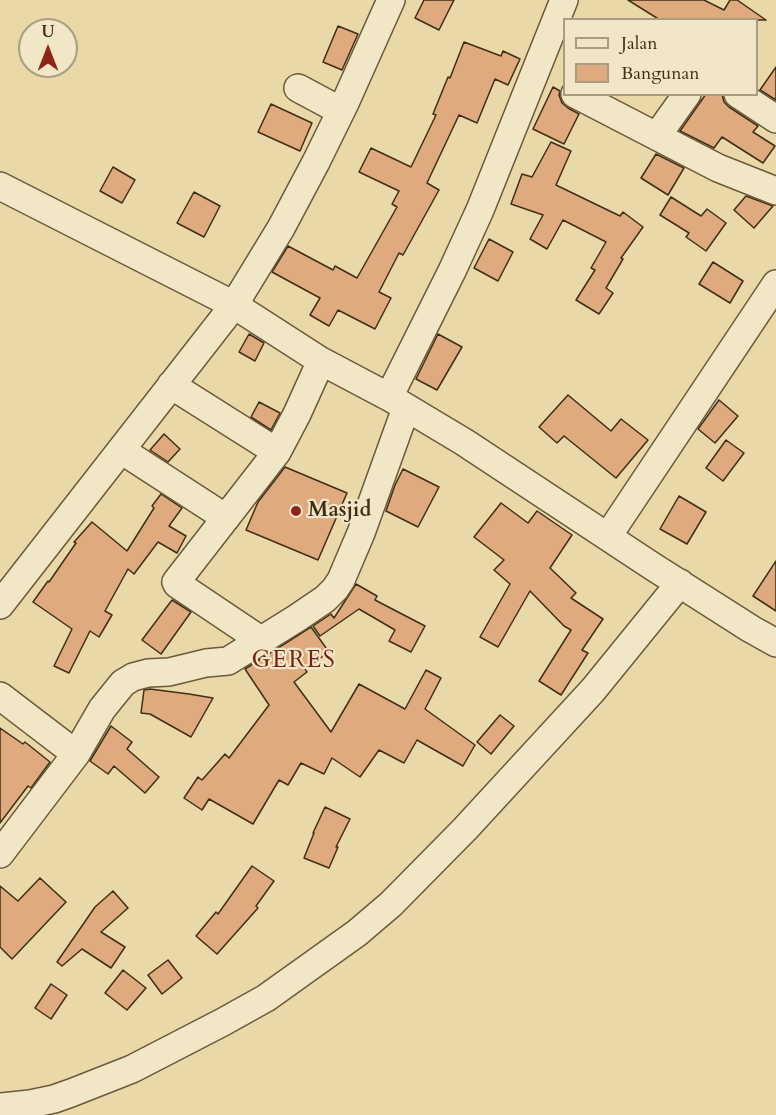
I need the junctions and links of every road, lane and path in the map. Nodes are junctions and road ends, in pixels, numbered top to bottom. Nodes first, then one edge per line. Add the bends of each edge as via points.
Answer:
1 (391, 0) edge
2 (564, 0) edge
3 (535, 74) junction
4 (298, 88) dead end
5 (563, 88) edge
6 (579, 96) edge
7 (686, 96) edge
8 (741, 96) edge
9 (341, 111) junction
10 (776, 119) edge
11 (657, 136) junction
12 (0, 186) edge
13 (776, 191) edge
14 (776, 284) edge
15 (234, 305) junction
16 (321, 361) junction
17 (171, 385) junction
18 (398, 403) junction
19 (121, 450) junction
20 (277, 452) junction
21 (226, 518) junction
22 (608, 536) junction
23 (680, 583) junction
24 (0, 605) edge
25 (261, 641) junction
26 (776, 643) edge
27 (0, 696) edge
28 (76, 754) junction
29 (0, 854) edge
30 (0, 1107) edge

1 - 9 street
2 - 3 street
3 - 5 street
3 - 18 street
4 - 9 street
6 - 11 street
7 - 11 street
8 - 10 street
9 - 15 street via 281,228
11 - 13 street via 718,168
12 - 15 street
14 - 22 street
15 - 16 street
15 - 17 street
16 - 18 street
16 - 20 street
17 - 19 street
17 - 20 street
18 - 22 street
18 - 25 street via 372,506 341,580 325,599
19 - 21 street
19 - 24 street
20 - 21 street
21 - 25 street via 176,583
22 - 23 street
23 - 26 street
23 - 30 street via 593,690 465,829 357,933 266,998 132,1069 54,1099
25 - 28 street via 228,661 148,673 123,683 102,709
27 - 28 street
28 - 29 street

